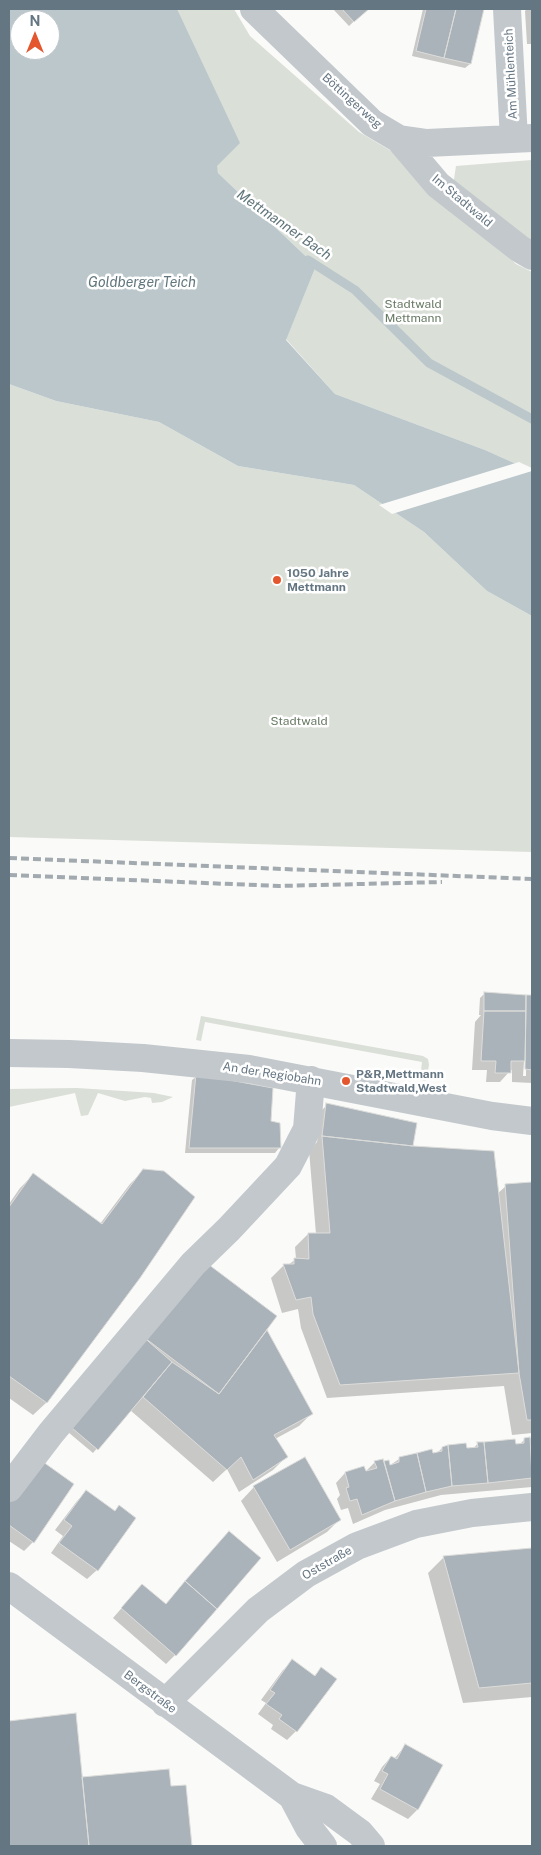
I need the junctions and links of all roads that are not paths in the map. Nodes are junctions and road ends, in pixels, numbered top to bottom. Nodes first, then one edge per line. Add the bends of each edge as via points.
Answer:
1 (254, 9) edge
2 (507, 9) edge
3 (523, 138) edge
4 (399, 139) junction
5 (532, 256) edge
6 (9, 1053) edge
7 (311, 1080) junction
8 (532, 1121) edge
9 (9, 1488) edge
10 (532, 1508) edge
11 (9, 1586) edge
12 (165, 1703) junction
13 (292, 1796) junction
14 (323, 1846) edge
15 (372, 1846) edge

1 - 4 street, Böttingerweg via 372,123
2 - 3 street, Am Mühlenteich
3 - 4 street, Böttingerweg via 427,143
4 - 5 street, Im Stadtwald via 438,185
6 - 7 street, An der Regiobahn via 143,1058
7 - 8 street, An der Regiobahn
7 - 9 street via 307,1129 288,1166 194,1264 51,1433
10 - 12 street, Oststraße via 472,1513 416,1524 357,1546 306,1574 258,1610
11 - 12 street, Bergstraße
12 - 13 street, Bergstraße
13 - 14 street, Bergstraße via 308,1828
13 - 15 street, Bergstraße via 326,1808

